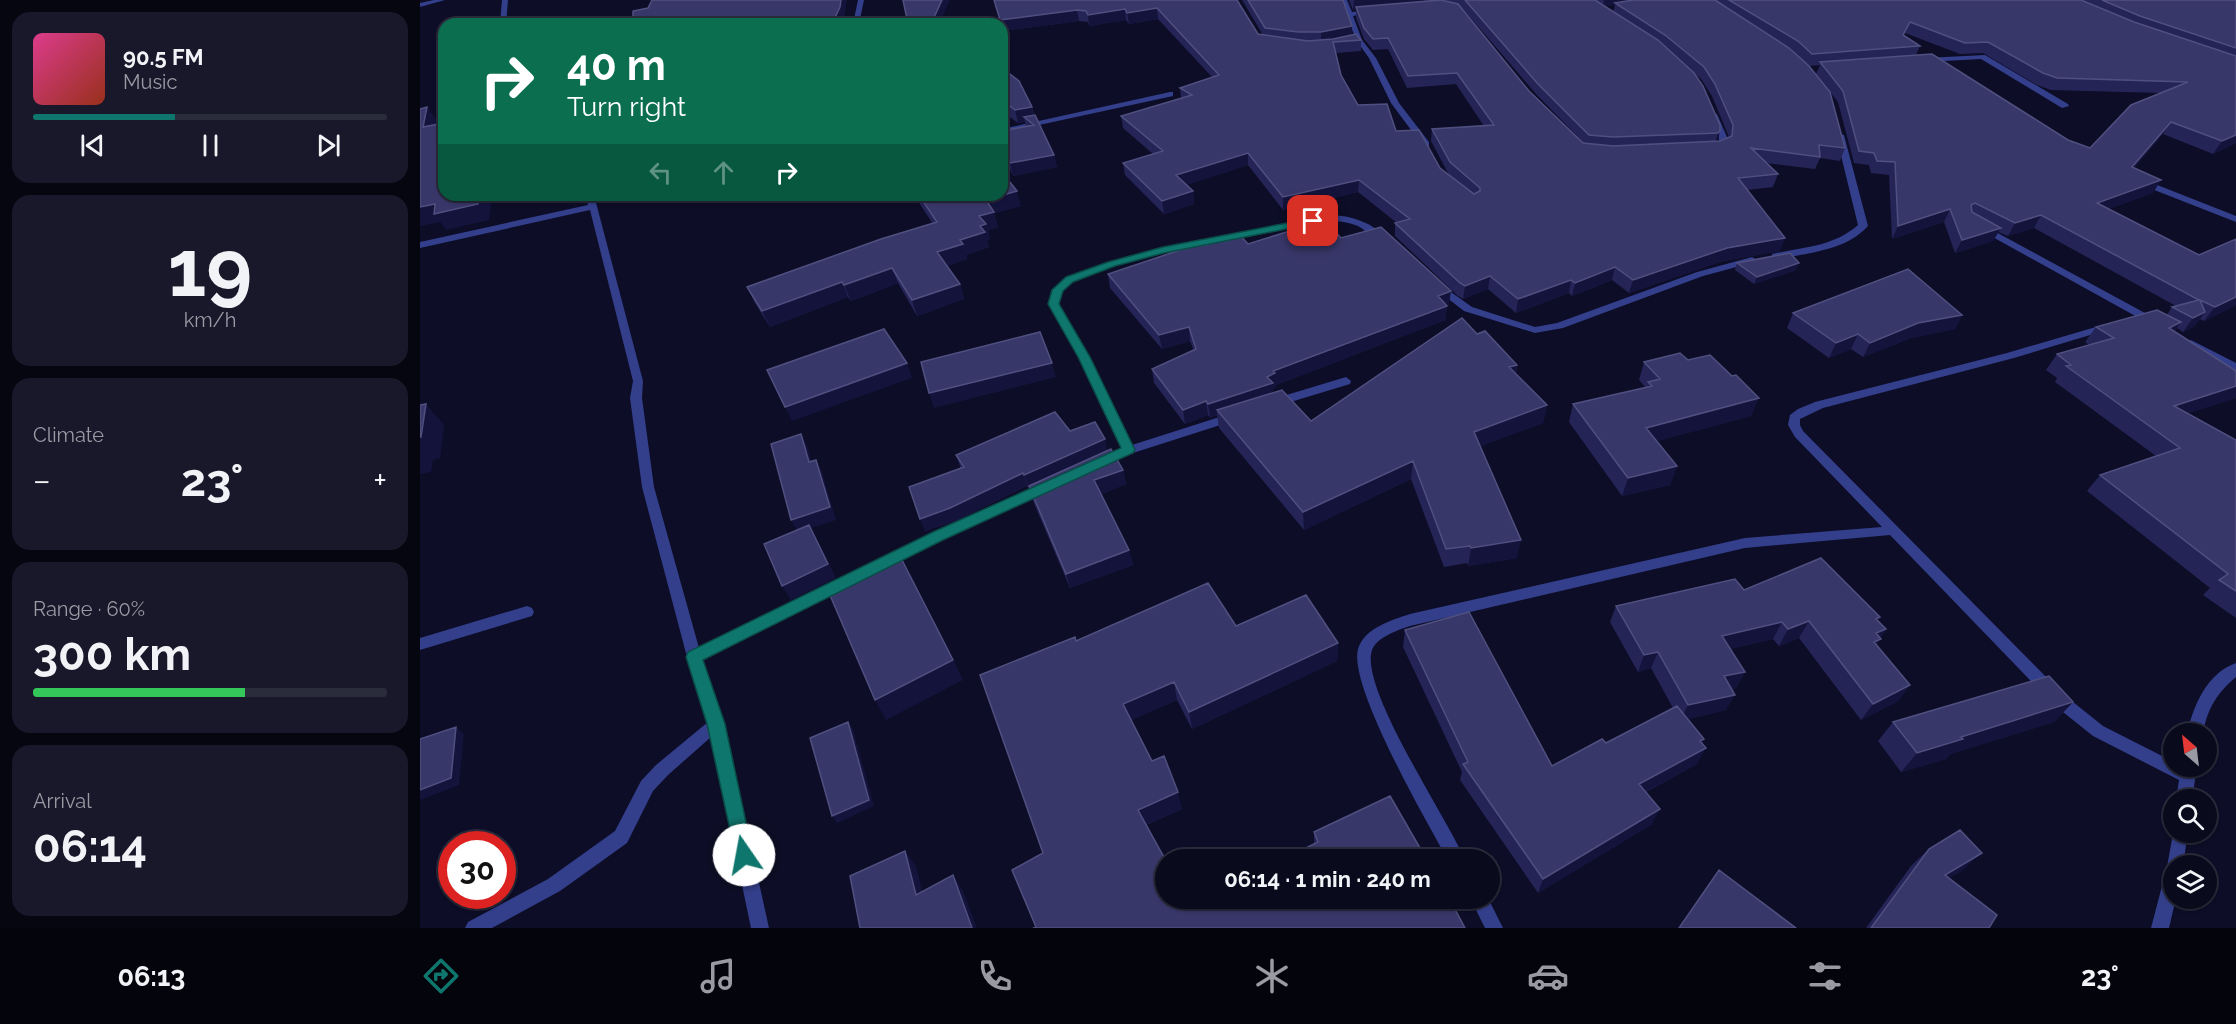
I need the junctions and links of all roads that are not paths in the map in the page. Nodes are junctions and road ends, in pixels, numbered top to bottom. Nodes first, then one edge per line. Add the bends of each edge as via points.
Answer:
1 (442, 0) edge
2 (505, 0) edge
3 (861, 0) edge
4 (1344, 0) edge
5 (420, 5) edge
6 (1380, 11) edge
7 (1349, 14) junction
8 (504, 18) edge
9 (857, 18) edge
10 (1920, 61) edge
11 (1170, 94) dead end
12 (2065, 106) dead end
13 (1710, 107) edge
14 (1837, 126) edge
15 (1008, 130) edge
16 (1705, 150) edge
17 (1431, 154) edge
18 (2136, 180) edge
19 (591, 201) edge
20 (2236, 219) edge
21 (1969, 220) edge
22 (420, 245) edge
23 (1396, 249) edge
24 (1427, 277) edge
25 (2143, 317) junction
26 (2164, 328) edge
27 (2184, 339) edge
28 (2236, 368) edge
29 (1346, 381) dead end
30 (1129, 450) junction
31 (1086, 469) edge
32 (1054, 484) edge
33 (1892, 530) junction
34 (527, 612) dead end
35 (420, 644) edge
36 (694, 657) junction
37 (2236, 669) edge
38 (2197, 723) edge
39 (716, 724) junction
40 (2163, 761) edge
41 (1451, 849) edge
42 (1484, 909) edge
43 (2165, 909) edge
44 (474, 928) edge
45 (759, 928) edge
46 (1494, 928) edge
47 (2160, 928) edge

1 - 5 street
2 - 8 street
3 - 9 street
4 - 7 street
6 - 7 street
7 - 17 street via 1355,42 1372,58 1395,103
10 - 12 street via 1982,57
11 - 15 street
13 - 16 street via 1723,146
14 - 24 street via 1863,226 1856,234 1821,250 1728,266 1559,327 1535,330 1468,309
18 - 20 street
19 - 22 street
19 - 36 street via 638,381 636,398 648,487
21 - 25 street
23 - 30 street via 1352,219 1329,218 1163,250 1070,279 1058,290 1054,304
25 - 26 street
25 - 33 street via 1820,405 1794,418 1799,434
27 - 28 street
29 - 30 street
30 - 31 street
32 - 36 street via 938,536
33 - 40 street via 2058,699 2098,731
33 - 41 street via 1858,536 1779,537 1744,543 1410,620 1391,626 1374,638 1364,650 1362,669 1393,743
34 - 35 street
36 - 39 street
37 - 38 street via 2210,690
39 - 44 street via 647,786 621,837 554,885
39 - 45 street
42 - 46 street
43 - 47 street

